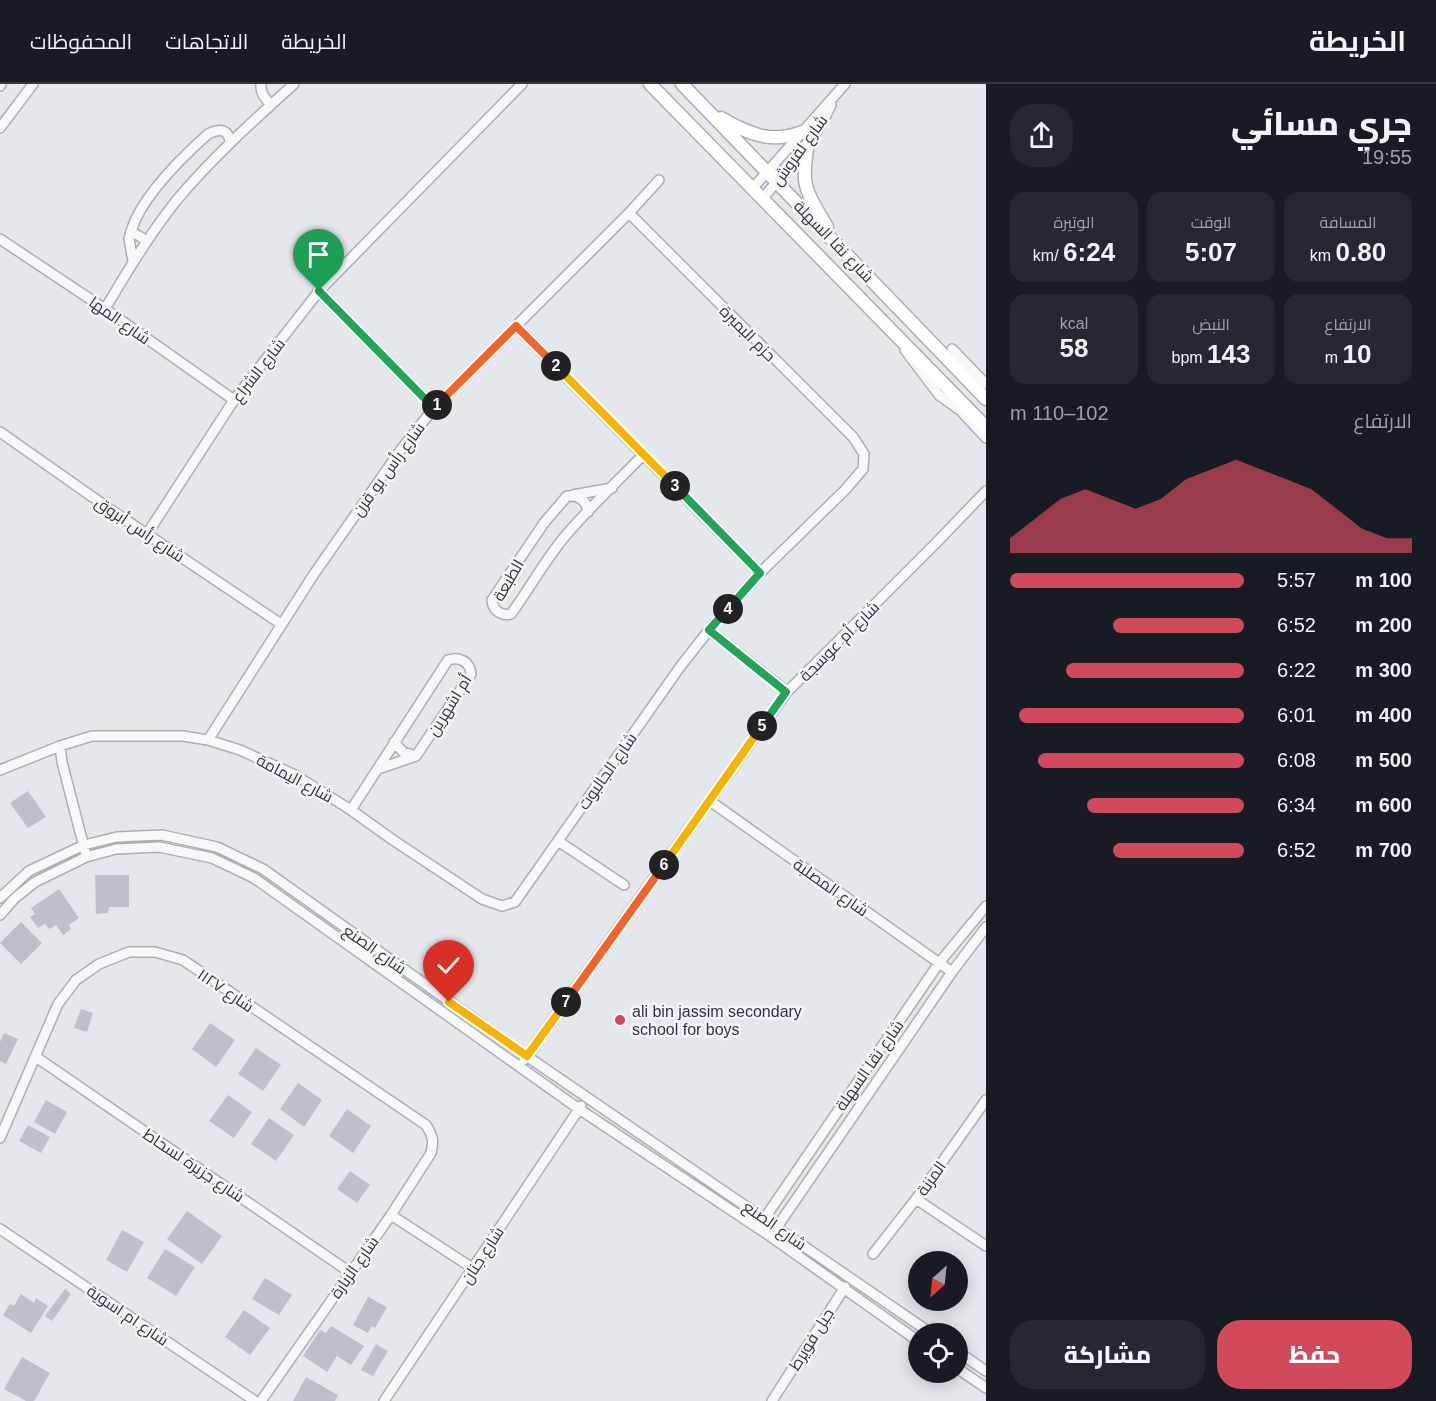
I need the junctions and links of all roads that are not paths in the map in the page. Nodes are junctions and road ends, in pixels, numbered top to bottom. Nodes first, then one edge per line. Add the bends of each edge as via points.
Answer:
1 (33, 84) edge
2 (261, 84) edge
3 (294, 84) edge
4 (506, 84) edge
5 (522, 84) edge
6 (650, 84) edge
7 (682, 84) edge
8 (845, 84) edge
9 (514, 92) junction
10 (833, 100) junction
11 (271, 105) junction
12 (708, 111) junction
13 (0, 128) edge
14 (802, 132) junction
15 (230, 143) junction
16 (808, 144) junction
17 (768, 172) junction
18 (659, 180) dead end
19 (777, 182) junction
20 (752, 189) junction
21 (762, 199) junction
22 (629, 213) junction
23 (131, 231) junction
24 (147, 241) junction
25 (834, 241) junction
26 (1, 243) edge
27 (133, 261) junction
28 (319, 291) junction
29 (105, 309) junction
30 (516, 326) junction
31 (899, 340) junction
32 (932, 342) junction
33 (952, 349) joint
34 (986, 384) edge
35 (986, 399) edge
36 (234, 400) junction
37 (434, 408) junction
38 (986, 427) edge
39 (0, 433) edge
40 (986, 438) edge
41 (644, 454) junction
42 (864, 454) joint
43 (612, 488) junction
44 (986, 492) edge
45 (573, 495) junction
46 (588, 512) junction
47 (147, 534) junction
48 (760, 573) junction
49 (281, 624) junction
50 (709, 630) junction
51 (786, 692) junction
52 (208, 740) junction
53 (394, 742) junction
54 (60, 746) junction
55 (416, 756) junction
56 (378, 769) junction
57 (0, 770) edge
58 (710, 801) junction
59 (351, 810) junction
60 (558, 841) junction
61 (84, 845) junction
62 (86, 856) junction
63 (624, 885) dead end
64 (0, 898) edge
65 (502, 906) joint
66 (986, 906) edge
67 (0, 915) edge
68 (986, 927) edge
69 (939, 963) junction
70 (952, 972) junction
71 (527, 1056) junction
72 (36, 1057) junction
73 (521, 1066) junction
74 (587, 1098) junction
75 (986, 1100) edge
76 (579, 1109) junction
77 (1, 1133) edge
78 (916, 1199) junction
79 (391, 1215) junction
80 (765, 1217) junction
81 (777, 1227) junction
82 (757, 1228) junction
83 (0, 1229) edge
84 (770, 1236) junction
85 (986, 1246) edge
86 (873, 1254) dead end
87 (474, 1269) junction
88 (351, 1273) junction
89 (851, 1278) junction
90 (843, 1289) junction
91 (916, 1323) edge
92 (908, 1334) edge
93 (968, 1359) edge
94 (986, 1371) edge
95 (968, 1376) edge
96 (986, 1388) edge
97 (255, 1401) edge
98 (261, 1401) edge
99 (384, 1401) edge
100 (772, 1401) edge

1 - 13 street
2 - 11 street via 262,95
3 - 11 street
4 - 9 street
5 - 9 street, شارع الشراع
6 - 20 main road, شارع نقا السهلة
7 - 12 main road, شارع نقا السهلة
8 - 10 street, شارع لفروش
9 - 28 street, شارع الشراع
10 - 14 street, شارع لفروش
10 - 16 street, شارع لفروش
11 - 15 street
12 - 14 main road via 764,137 789,137
12 - 17 main road, شارع نقا السهلة
14 - 17 street, شارع لفروش
15 - 23 street via 228,134 221,130 200,141 150,196
15 - 24 street via 177,200
16 - 19 street, شارع لفروش
16 - 25 main road via 805,184
17 - 19 main road, شارع نقا السهلة
17 - 20 street, شارع لفروش
18 - 22 street, شارع رأس بو قرن
19 - 21 street, شارع لفروش
19 - 25 main road, شارع نقا السهلة
20 - 21 main road, شارع نقا السهلة
21 - 31 main road, شارع نقا السهلة
22 - 30 street, شارع رأس بو قرن
22 - 42 street, حزم البمبرة via 853,436
23 - 24 street
23 - 27 street
24 - 27 street
25 - 32 main road, شارع نقا السهلة
26 - 29 street, شارع المها
27 - 29 street
28 - 36 street, شارع الشراع
28 - 37 street
29 - 36 street, شارع المها
30 - 37 street, شارع رأس بو قرن
30 - 41 street
31 - 38 main road, شارع نقا السهلة
31 - 40 street, شارع نقا السهلة via 939,395 960,410
32 - 33 main road
32 - 35 main road, شارع نقا السهلة
33 - 34 street
36 - 47 street, شارع الشراع
37 - 49 street, شارع رأس بو قرن
39 - 47 street, شارع رأس أبروق
41 - 43 street, الطبعة
41 - 48 street
42 - 48 street, شارع الجالبوت via 863,469 857,476
43 - 45 street
43 - 46 street, الطبعة
44 - 51 street, شارع أم عوسجة
45 - 46 street via 585,502
45 - 46 street, الطبعة via 567,496 544,523 492,600 498,613 511,614 566,535
47 - 49 street, شارع رأس أبروق
48 - 50 street, شارع الجالبوت
49 - 52 street, شارع رأس بو قرن
50 - 51 street
50 - 60 street, شارع الجالبوت
51 - 58 street, شارع أم عوسجة
52 - 54 street, شارع اليمامة via 183,736 92,736
52 - 59 street, شارع اليمامة via 295,775
53 - 55 street via 403,752
53 - 55 street, أم اشهرين via 448,660 464,660 471,674
53 - 56 street, أم اشهرين
54 - 57 street, شارع اليمامة
54 - 61 street
55 - 56 street
56 - 59 street, أم اشهرين
58 - 69 street, شارع المصلبة
58 - 71 street, شارع أم عوسجة
59 - 65 street, شارع اليمامة via 482,899
60 - 63 street
60 - 65 street, شارع الجالبوت via 515,902
61 - 62 street
61 - 64 street, شارع الصنع via 29,871
61 - 71 street, شارع الصنع via 117,837 162,835 217,847 263,869
62 - 67 street, شارع الصنع via 35,882
62 - 73 street, شارع الصنع via 116,849 159,847 212,858 254,878
66 - 69 street, شارع نقا السهلة
68 - 70 street, شارع نقا السهلة
69 - 70 street, شارع المصلبة
69 - 80 street, شارع نقا السهلة
70 - 81 street, شارع نقا السهلة
71 - 73 street, شارع أم عوسجة
71 - 74 street, شارع الصنع
72 - 77 street, شارع ١١٢٧
72 - 79 street, شارع ١١٢٧ via 58,1004 76,980 99,964 129,952 154,952 183,960 426,1125 434,1142 431,1153
72 - 88 street, شارع جزيرة لسحاط
73 - 76 street, شارع الصنع
74 - 76 street, شارع جنان
74 - 80 street, شارع الصنع
75 - 78 street, المزنة
76 - 82 street, شارع الصنع
76 - 87 street, شارع جنان
78 - 85 street
78 - 86 street, المزنة
79 - 87 street
79 - 88 street, شارع الزبارة
80 - 81 street, شارع الصنع
80 - 82 street, شارع نقا السهلة
81 - 84 street, شارع نقا السهلة
81 - 89 street, شارع الصنع
82 - 84 street, شارع الصنع
83 - 97 street, شارع ام اسوية
84 - 90 street, شارع الصنع
87 - 99 street, شارع جنان
88 - 98 street, شارع الزبارة
89 - 90 street, جبل فويرط
89 - 91 street, شارع الصنع
90 - 92 street, شارع الصنع
90 - 100 street, جبل فويرط
93 - 94 street
95 - 96 street

